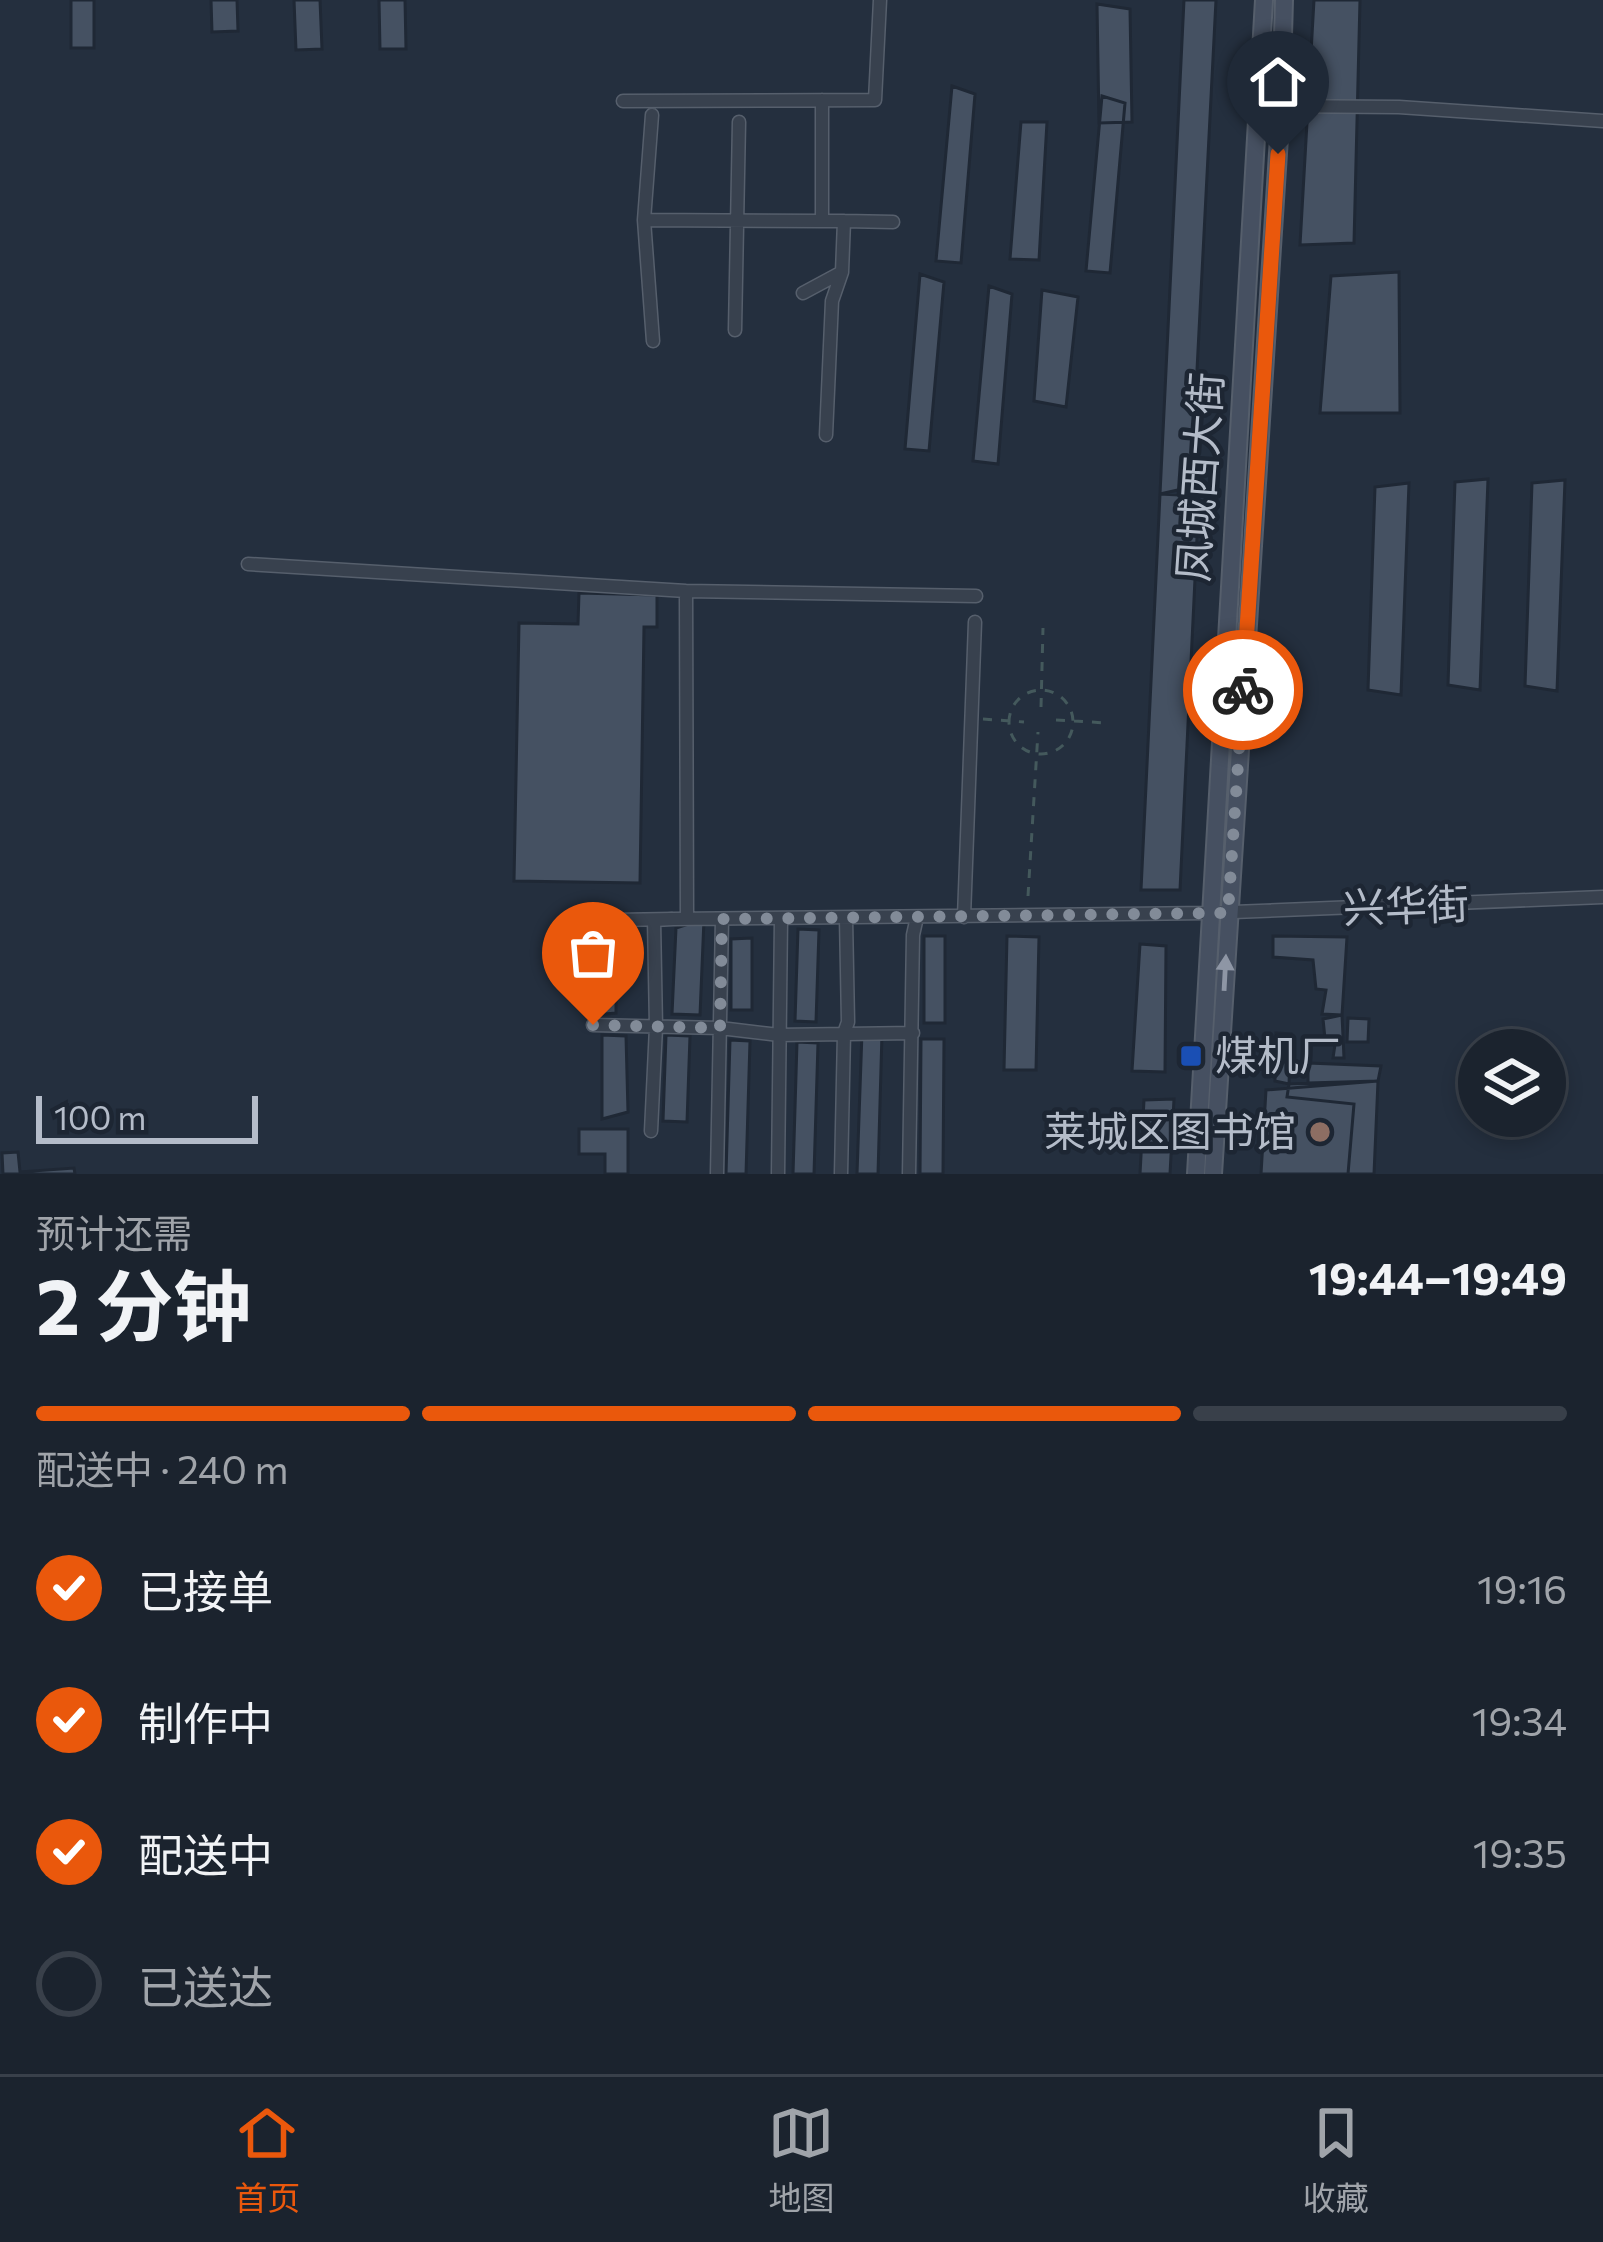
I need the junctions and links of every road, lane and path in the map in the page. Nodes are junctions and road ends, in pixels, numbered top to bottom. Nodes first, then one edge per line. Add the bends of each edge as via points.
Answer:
1 (880, 0) edge
2 (1264, 0) edge
3 (1284, 0) edge
4 (821, 100) junction
5 (622, 101) dead end
6 (1261, 106) junction
7 (1281, 106) junction
8 (652, 115) dead end
9 (1603, 121) edge
10 (739, 122) dead end
11 (644, 220) junction
12 (739, 220) junction
13 (821, 220) junction
14 (844, 221) junction
15 (893, 222) dead end
16 (842, 272) junction
17 (803, 293) dead end
18 (735, 330) dead end
19 (653, 340) dead end
20 (826, 435) dead end
21 (248, 564) dead end
22 (686, 591) junction
23 (976, 596) dead end
24 (975, 622) dead end
25 (1043, 628) dead end
26 (1041, 691) junction
27 (1041, 707) dead end
28 (970, 718) junction
29 (1056, 719) dead end
30 (1072, 720) junction
31 (1010, 721) junction
32 (1024, 722) dead end
33 (1107, 723) dead end
34 (1038, 732) dead end
35 (1037, 754) junction
36 (1028, 896) dead end
37 (1603, 897) edge
38 (1228, 913) junction
39 (1208, 914) junction
40 (917, 917) junction
41 (964, 917) junction
42 (846, 918) junction
43 (680, 919) junction
44 (722, 919) junction
45 (781, 919) junction
46 (616, 920) dead end
47 (593, 1025) dead end
48 (656, 1027) junction
49 (720, 1028) junction
50 (844, 1033) junction
51 (913, 1033) junction
52 (779, 1035) junction
53 (651, 1131) dead end
54 (717, 1174) edge
55 (778, 1174) edge
56 (841, 1174) edge
57 (909, 1174) edge
58 (1196, 1174) edge
59 (1213, 1174) edge

1 - 4 street via 875,100
2 - 6 main road, 凤城西大街
3 - 7 main road, 凤城西大街
4 - 5 street
4 - 13 street
6 - 7 street
6 - 39 main road, 凤城西大街
7 - 9 street
7 - 38 main road, 凤城西大街
8 - 11 street
10 - 12 street
11 - 12 street
11 - 19 street
12 - 13 street
12 - 18 street
13 - 14 street
14 - 15 street
14 - 16 street
16 - 17 street
16 - 20 street via 832,301
21 - 22 street
22 - 23 street
22 - 43 street
24 - 28 street
25 - 26 path
26 - 27 path
26 - 30 path via 1059,696
26 - 31 path via 1016,703
28 - 31 path
28 - 41 street
29 - 30 path
30 - 33 path
30 - 35 path via 1063,746
31 - 32 path
31 - 35 path via 1014,739
34 - 35 path
35 - 36 path
37 - 38 street, 兴华街
38 - 39 street, 兴华街
59 -> 38 main road, 凤城西大街
39 - 41 street, 兴华街
39 - 58 main road, 凤城西大街
40 - 41 street, 兴华街
40 - 42 street, 兴华街
40 - 51 street
42 - 45 street, 兴华街
42 - 50 street
43 - 44 street, 兴华街
43 - 46 street, 兴华街
43 - 48 street via 654,920
44 - 45 street, 兴华街
44 - 49 street
45 - 52 street
47 - 48 street
48 - 49 street
48 - 53 street
49 - 52 street
49 - 54 street
50 - 51 street
50 - 52 street
50 - 56 street
51 - 57 street
52 - 55 street

